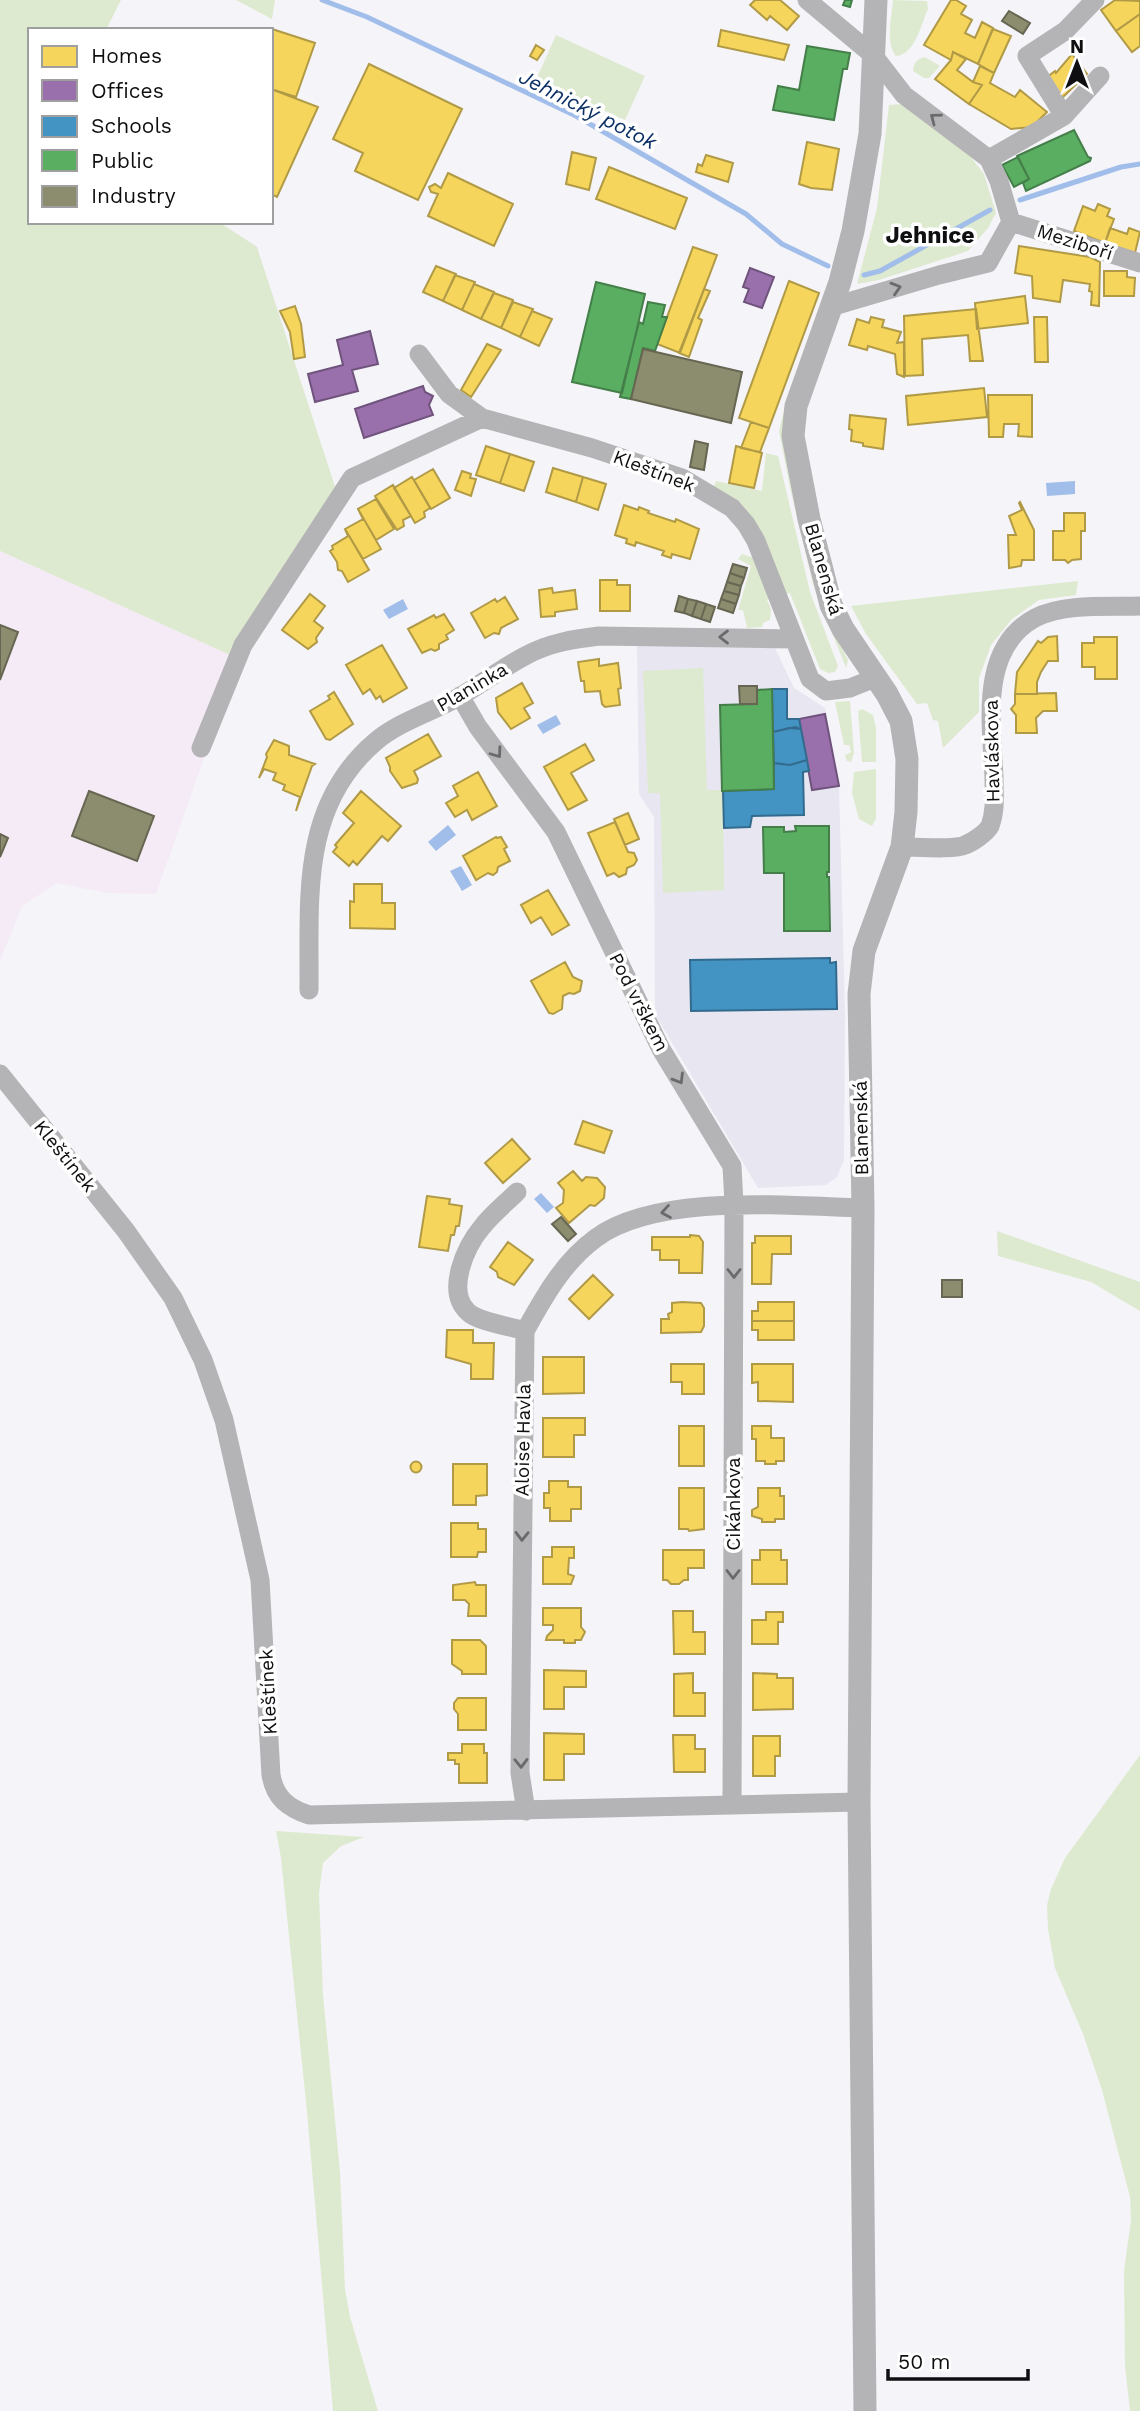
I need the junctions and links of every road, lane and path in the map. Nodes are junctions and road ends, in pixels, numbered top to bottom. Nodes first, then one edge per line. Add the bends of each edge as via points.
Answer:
1 (807, 0) edge
2 (876, 0) edge
3 (1095, 0) edge
4 (874, 56) junction
5 (1100, 76) dead end
6 (1063, 116) junction
7 (989, 159) junction
8 (1011, 222) junction
9 (1140, 263) edge
10 (831, 307) junction
11 (419, 354) dead end
12 (482, 418) junction
13 (1140, 606) edge
14 (793, 639) junction
15 (876, 678) junction
16 (460, 696) junction
17 (201, 748) dead end
18 (902, 847) junction
19 (309, 990) dead end
20 (0, 1074) edge
21 (517, 1192) dead end
22 (734, 1204) junction
23 (863, 1208) junction
24 (524, 1331) junction
25 (859, 1802) junction
26 (732, 1804) junction
27 (526, 1811) junction
28 (865, 2411) edge

1 - 4 street
2 - 4 street, Blanenská
3 - 6 street via 1065,31 1027,56
7 -> 4 street via 904,95
4 - 10 street, Blanenská via 861,191
5 - 6 street
6 - 7 street
7 - 8 street
8 - 9 street, Meziboří
10 -> 8 street via 988,263
10 - 15 street, Blanenská via 796,406 793,436 831,605
11 - 12 street, Kleštínek via 449,394
12 - 14 street, Kleštínek via 682,478 732,508 756,541
12 - 17 street via 352,478 243,645
13 - 18 street, Havláskova via 1060,609 1020,628 1001,656 991,691 995,806 989,828 963,846
14 - 15 street, Kleštínek via 810,679 826,691
14 -> 16 street, Planinka via 570,639 528,654
15 - 18 street, Blanenská via 901,721 905,739
16 - 19 street, Planinka via 376,741 323,812 310,873 319,944
16 -> 22 street, Pod vrškem via 556,832 661,1049 732,1166
18 - 23 street, Blanenská via 860,969
20 - 27 street, Kleštínek via 173,1298 203,1360 224,1420 260,1580 271,1775 283,1801 309,1815
21 - 24 street via 482,1227 457,1281 459,1301 469,1314
22 - 23 street
22 -> 24 street via 648,1215 596,1238 552,1285
22 -> 26 street, Cikánkova
23 - 25 street, Blanenská
24 -> 27 street, Aloise Havla via 520,1773
25 - 26 street, Kleštínek
25 - 28 street, Blanenská
26 - 27 street, Kleštínek

